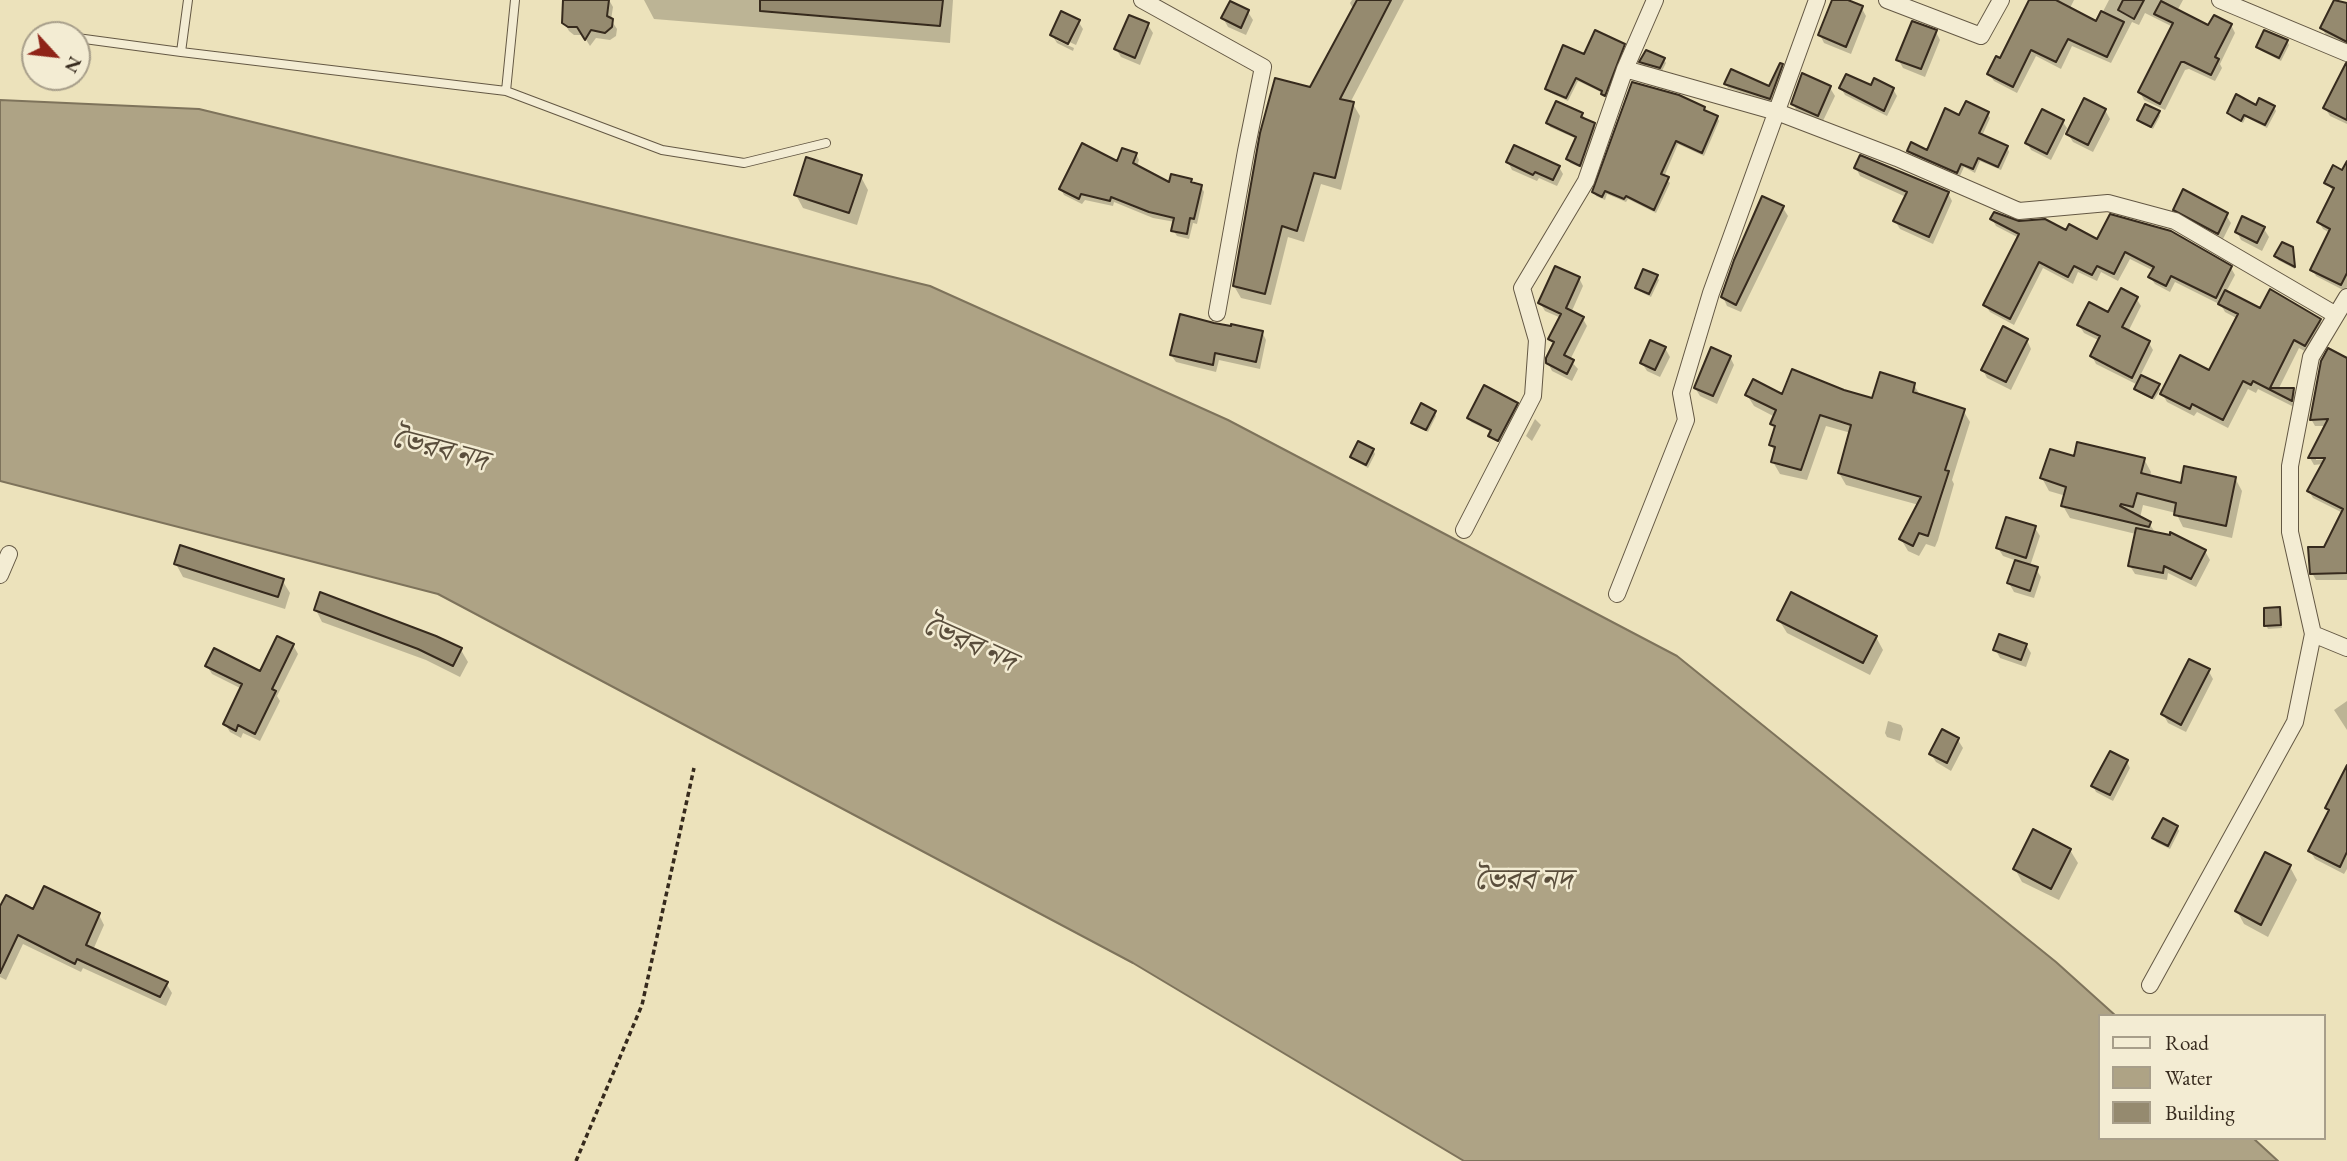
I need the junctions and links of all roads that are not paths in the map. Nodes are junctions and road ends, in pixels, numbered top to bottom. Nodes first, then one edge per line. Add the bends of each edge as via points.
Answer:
1 (188, 0) edge
2 (515, 0) edge
3 (1142, 0) edge
4 (1655, 0) edge
5 (1817, 0) edge
6 (1887, 0) edge
7 (2001, 0) edge
8 (2220, 0) edge
9 (91, 40) edge
10 (181, 52) junction
11 (2347, 53) edge
12 (1625, 69) junction
13 (506, 91) junction
14 (1777, 113) junction
15 (826, 143) dead end
16 (2347, 297) edge
17 (1217, 313) dead end
18 (2336, 315) junction
19 (1464, 530) dead end
20 (9, 554) dead end
21 (0, 575) edge
22 (1617, 594) dead end
23 (2313, 634) junction
24 (2347, 648) edge
25 (2150, 985) dead end

1 - 10 lane
2 - 13 lane
3 - 17 street via 1263,67
4 - 12 street
5 - 14 street
6 - 7 street via 1981,36
8 - 11 street
9 - 10 lane
10 - 13 lane
12 - 14 street
12 - 19 street via 1586,181 1522,288 1537,340 1533,396
13 - 15 lane via 662,150 744,163
14 - 18 street via 1898,158 2020,211 2108,202 2175,221
14 - 22 street via 1711,293 1681,393 1686,420
16 - 18 street
18 - 23 street via 2311,357 2290,466 2290,532
20 - 21 street
23 - 24 street
23 - 25 street via 2295,722

